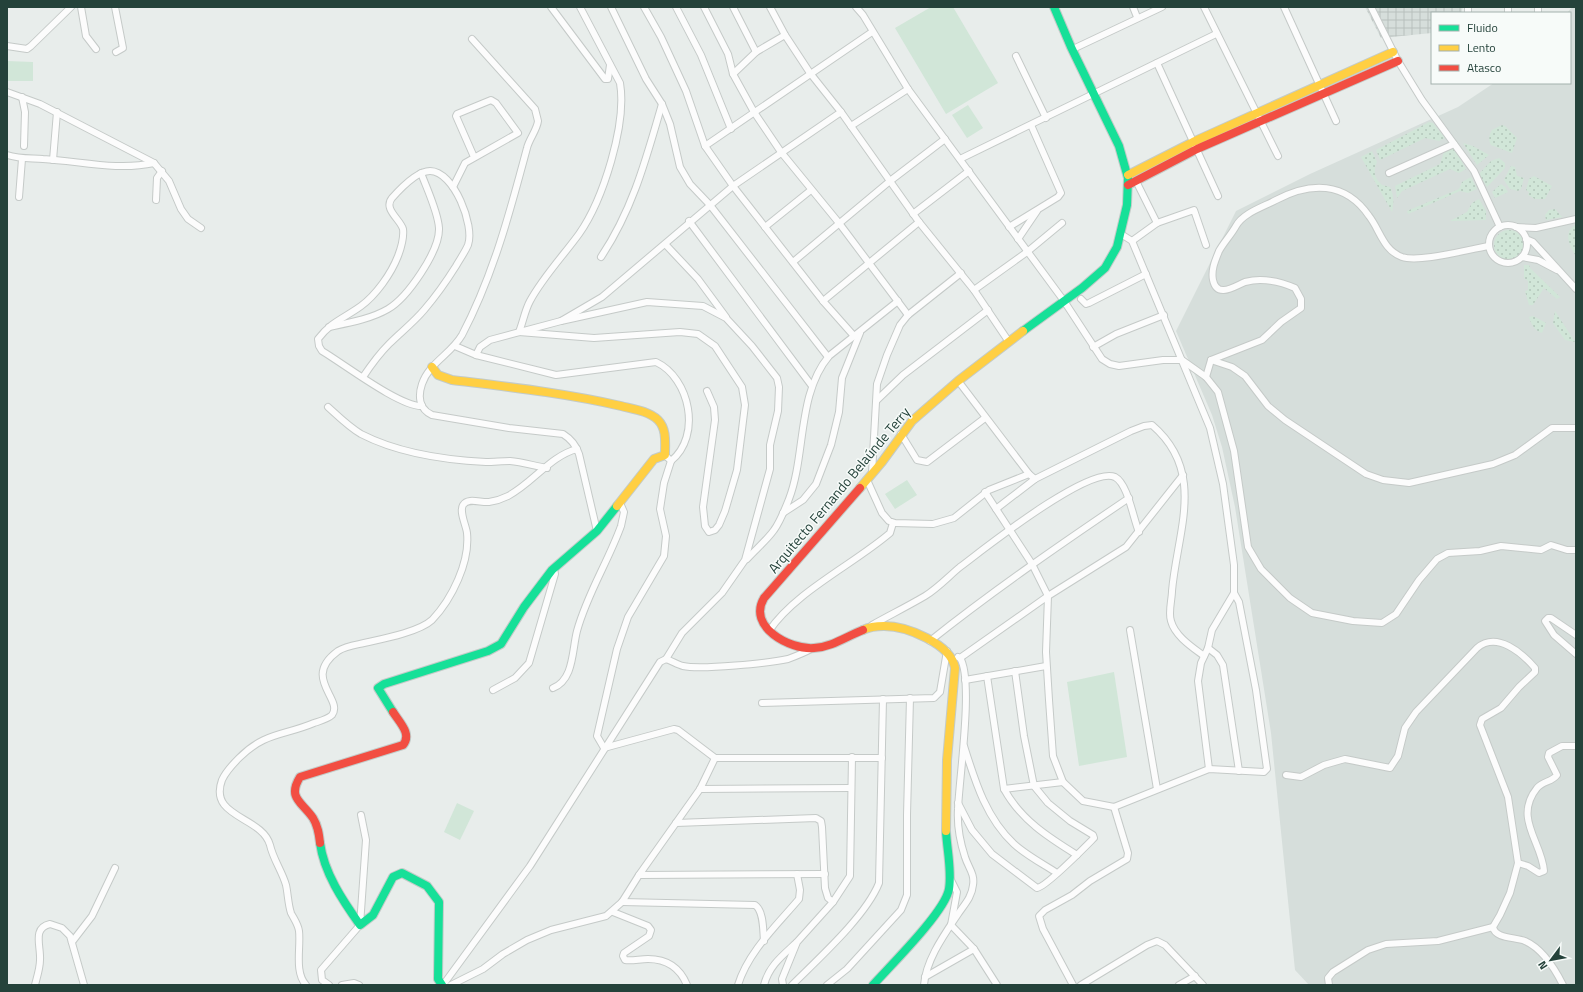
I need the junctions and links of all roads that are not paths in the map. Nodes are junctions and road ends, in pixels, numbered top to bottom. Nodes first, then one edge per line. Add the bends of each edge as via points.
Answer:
1 (71, 7) edge
2 (81, 7) edge
3 (115, 7) edge
4 (551, 7) edge
5 (580, 7) edge
6 (611, 7) edge
7 (644, 7) edge
8 (676, 7) edge
9 (704, 7) edge
10 (733, 7) edge
11 (770, 7) edge
12 (1054, 7) edge
13 (1133, 7) edge
14 (1162, 7) edge
15 (1204, 7) edge
16 (1284, 7) edge
17 (1371, 7) edge
18 (859, 8) edge
19 (1138, 17) junction
20 (872, 32) junction
21 (1216, 34) junction
22 (785, 35) junction
23 (472, 39) dead end
24 (7, 46) edge
25 (96, 49) dead end
26 (1073, 49) junction
27 (116, 52) dead end
28 (756, 52) junction
29 (1393, 52) junction
30 (1016, 56) dead end
31 (1398, 61) junction
32 (1157, 63) junction
33 (610, 65) junction
34 (810, 73) junction
35 (733, 74) junction
36 (1320, 84) junction
37 (908, 89) junction
38 (7, 92) edge
39 (1095, 94) junction
40 (1323, 94) junction
41 (22, 97) junction
42 (662, 104) junction
43 (57, 112) junction
44 (754, 112) junction
45 (841, 112) junction
46 (1256, 113) junction
47 (1046, 118) junction
48 (1260, 121) junction
49 (1336, 121) dead end
50 (1031, 125) junction
51 (851, 126) junction
52 (731, 128) junction
53 (945, 139) junction
54 (1454, 144) junction
55 (24, 146) dead end
56 (705, 146) junction
57 (1195, 146) junction
58 (781, 152) junction
59 (7, 155) edge
60 (1278, 156) dead end
61 (474, 157) junction
62 (22, 159) junction
63 (960, 159) junction
64 (53, 160) junction
65 (154, 163) junction
66 (162, 171) junction
67 (969, 171) junction
68 (421, 173) junction
69 (1389, 173) dead end
70 (1128, 175) junction
71 (890, 181) junction
72 (1136, 181) junction
73 (1128, 185) junction
74 (733, 186) junction
75 (453, 187) junction
76 (811, 190) junction
77 (19, 196) dead end
78 (1218, 196) dead end
79 (156, 200) dead end
80 (710, 205) junction
81 (1040, 208) junction
82 (913, 214) junction
83 (1576, 219) edge
84 (689, 222) junction
85 (919, 222) junction
86 (839, 223) junction
87 (1157, 223) junction
88 (1062, 224) dead end
89 (765, 226) junction
90 (1009, 227) junction
91 (1500, 227) junction
92 (1516, 227) junction
93 (201, 228) dead end
94 (1121, 234) junction
95 (1018, 239) junction
96 (1526, 239) junction
97 (1132, 241) junction
98 (666, 244) junction
99 (1206, 245) dead end
100 (1489, 246) junction
101 (1027, 252) junction
102 (601, 257) dead end
103 (1522, 257) junction
104 (793, 262) junction
105 (869, 263) junction
106 (961, 273) junction
107 (1562, 273) junction
108 (1146, 274) junction
109 (1576, 289) edge
110 (974, 290) junction
111 (1081, 299) dead end
112 (823, 301) junction
113 (1064, 301) junction
114 (898, 302) junction
115 (988, 310) junction
116 (908, 315) junction
117 (1164, 315) junction
118 (726, 318) junction
119 (561, 321) junction
120 (328, 328) junction
121 (519, 332) junction
122 (860, 332) junction
123 (854, 336) junction
124 (1009, 342) junction
125 (455, 346) junction
126 (1093, 347) junction
127 (476, 355) junction
128 (828, 357) junction
129 (1182, 360) junction
130 (1211, 360) junction
131 (432, 367) junction
132 (363, 377) junction
133 (1206, 377) junction
134 (959, 382) junction
135 (812, 386) junction
136 (708, 391) dead end
137 (877, 400) junction
138 (422, 406) junction
139 (328, 407) dead end
140 (985, 418) junction
141 (1576, 428) edge
142 (901, 434) junction
143 (577, 449) junction
144 (668, 458) junction
145 (547, 468) junction
146 (872, 474) junction
147 (1029, 474) junction
148 (1183, 475) junction
149 (1035, 479) junction
150 (867, 480) junction
151 (985, 492) junction
152 (1129, 498) junction
153 (620, 503) junction
154 (996, 509) junction
155 (782, 514) junction
156 (893, 523) junction
157 (1011, 530) junction
158 (597, 531) junction
159 (1138, 532) junction
160 (1576, 550) edge
161 (745, 560) junction
162 (1032, 564) junction
163 (554, 569) junction
164 (1234, 592) junction
165 (1048, 596) junction
166 (866, 629) junction
167 (1130, 630) dead end
168 (769, 631) junction
169 (1576, 635) edge
170 (930, 641) junction
171 (1208, 648) junction
172 (811, 649) junction
173 (947, 651) junction
174 (1576, 654) edge
175 (1204, 656) junction
176 (957, 658) junction
177 (666, 659) junction
178 (1046, 666) junction
179 (1015, 671) junction
180 (987, 676) junction
181 (965, 680) junction
182 (553, 688) dead end
183 (493, 690) dead end
184 (910, 698) junction
185 (883, 699) junction
186 (762, 704) dead end
187 (963, 742) junction
188 (1576, 746) edge
189 (604, 748) junction
190 (852, 757) junction
191 (715, 758) junction
192 (882, 758) junction
193 (1209, 769) junction
194 (1239, 771) junction
195 (1286, 775) dead end
196 (1062, 782) junction
197 (1034, 786) junction
198 (851, 788) junction
199 (700, 789) junction
200 (1004, 789) junction
201 (1157, 790) junction
202 (958, 803) junction
203 (1114, 807) junction
204 (361, 815) dead end
205 (676, 823) junction
206 (1077, 855) junction
207 (1518, 863) junction
208 (115, 868) dead end
209 (1057, 873) junction
210 (797, 874) junction
211 (825, 874) junction
212 (639, 875) junction
213 (950, 878) junction
214 (622, 902) junction
215 (833, 902) junction
216 (612, 912) junction
217 (360, 925) junction
218 (951, 925) junction
219 (1493, 927) junction
220 (764, 941) junction
221 (72, 942) junction
222 (797, 942) junction
223 (974, 949) junction
224 (1196, 976) junction
225 (925, 977) junction
226 (322, 980) junction
227 (35, 985) edge
228 (84, 985) edge
229 (306, 985) edge
230 (316, 985) edge
231 (329, 985) edge
232 (342, 985) edge
233 (360, 985) edge
234 (442, 985) edge
235 (451, 985) edge
236 (687, 985) edge
237 (738, 985) edge
238 (764, 985) edge
239 (783, 985) edge
240 (792, 985) edge
241 (827, 985) edge
242 (873, 985) edge
243 (924, 985) edge
244 (997, 985) edge
245 (1073, 985) edge
246 (1081, 985) edge
247 (1179, 985) edge
248 (1203, 985) edge
249 (1330, 985) edge
250 (1563, 985) edge

1 - 24 street via 27,49
2 - 25 street via 86,36
3 - 27 street via 123,48
4 - 33 street via 605,80 608,79
5 - 33 street
6 - 42 street via 646,79
7 - 56 street via 661,36 686,91
8 - 52 street via 701,55
9 - 35 street via 728,54
10 - 28 street
11 - 22 street
12 - 26 street, Arquitecto Fernando Belaúnde Terry
13 - 19 street
14 - 19 street
15 - 21 street
16 - 36 street
17 - 29 street
18 - 20 street
19 - 26 street
20 - 34 street
20 - 37 street
21 - 32 street
21 - 46 street
22 - 28 street
22 - 34 street
23 - 125 street via 535,109 538,121 527,146 506,229 486,283
26 - 39 street, Arquitecto Fernando Belaúnde Terry
28 - 35 street
29 - 31 street
29 - 36 street
30 - 47 street
31 - 40 street
31 - 54 street
32 - 39 street
32 - 57 street
33 - 121 street via 620,83 621,112 613,152 596,204 580,232 529,302
34 - 44 street
34 - 45 street
35 - 44 street
36 - 40 street
36 - 46 street
37 - 51 street
37 - 53 street
38 - 41 street
39 - 47 street
39 - 70 street, Arquitecto Fernando Belaúnde Terry
40 - 48 street
40 - 49 street
41 - 43 street
41 - 55 street via 25,108
42 - 80 street via 670,124 680,167 690,184
42 - 102 street via 627,214
43 - 64 street
43 - 65 street
44 - 52 street
44 - 58 street
45 - 51 street
45 - 58 street
46 - 48 street
46 - 57 street
47 - 50 street
48 - 57 street
48 - 60 street
50 - 63 street
50 - 81 street via 1061,193
51 - 71 street
52 - 56 street
53 - 63 street
53 - 71 street
54 - 69 street
54 - 91 street via 1474,171
56 - 74 street
57 - 70 street
57 - 72 street
57 - 78 street
58 - 74 street
58 - 76 street
59 - 62 street
61 - 61 street via 518,133 491,100 456,116
61 - 75 street via 465,163
62 - 64 street
62 - 77 street
63 - 67 street
64 - 65 street via 130,167
65 - 66 street
66 - 79 street via 157,178
66 - 93 street via 181,209 188,219
67 - 82 street
67 - 90 street
68 - 75 street via 437,172
68 - 120 street via 392,198 389,204 403,231 398,255 391,270 368,300
68 - 120 street via 439,229 436,247 412,284 387,309 361,320
70 - 73 street, Arquitecto Fernando Belaúnde Terry
71 - 82 street
71 - 86 street
72 - 73 street
72 - 87 street
73 - 94 street, Arquitecto Fernando Belaúnde Terry
74 - 80 street
74 - 89 street
75 - 132 street via 461,201 469,228 469,240 465,250 445,284 424,311 389,344
76 - 86 street
76 - 89 street
80 - 84 street
80 - 128 street
81 - 90 street
81 - 95 street
82 - 85 street
83 - 92 street via 1536,228
84 - 98 street
84 - 135 street
85 - 105 street
85 - 106 street
86 - 104 street
86 - 105 street
87 - 97 street
87 - 99 street via 1194,210
88 - 101 street
89 - 104 street
90 - 95 street
91 - 92 street
91 - 100 street via 1490,238
92 - 96 street
94 - 97 street
94 - 113 street, Arquitecto Fernando Belaúnde Terry via 1111,260
95 - 101 street
96 - 103 street via 1527,247
96 - 107 street via 1533,242
97 - 108 street
98 - 118 street via 698,279
98 - 119 street via 602,297
100 - 103 street via 1491,254 1504,263 1512,263
100 - 130 street via 1424,258 1403,257 1385,245 1369,215 1354,200 1336,189 1312,187 1282,196 1242,218 1220,250 1212,269 1214,283 1219,290 1226,291 1246,282 1260,280 1288,285 1295,288 1301,299 1300,308 1262,340
101 - 110 street
101 - 113 street
103 - 107 street via 1538,260
104 - 112 street
105 - 112 street
105 - 114 street
106 - 110 street
106 - 116 street
107 - 109 street
108 - 111 street via 1089,304
108 - 117 street
110 - 115 street
112 - 123 street
113 - 124 street, Arquitecto Fernando Belaúnde Terry
113 - 126 street
114 - 116 street
114 - 122 street
115 - 124 street
115 - 137 street via 903,375
116 - 137 street via 900,325 880,371
117 - 126 street via 1116,334
117 - 129 street
118 - 119 street via 703,306 647,302
118 - 161 street via 772,370 779,387 778,410 770,445 770,469
119 - 121 street
120 - 132 street via 318,339 320,348
121 - 127 street via 490,340 480,347
121 - 136 street via 594,338 680,332 698,334 715,346 742,387 745,405 737,470 719,526 709,532 705,526 703,507 715,420 714,407
122 - 123 street
122 - 155 street via 842,378 839,412 831,445 816,484 803,500
123 - 128 street
124 - 134 street, Arquitecto Fernando Belaúnde Terry
125 - 127 street
125 - 131 street
126 - 129 street via 1102,359 1119,366
127 - 144 street via 556,374 656,362 665,366 684,391 688,405 687,439 683,449
128 - 135 street via 819,367
129 - 133 street
129 - 164 street via 1210,428 1223,484 1234,565
130 - 133 street
130 - 141 street via 1232,367 1245,376 1268,406 1285,420 1366,474 1383,480 1409,483 1493,464 1515,455 1552,428
131 - 138 street via 422,384
131 - 144 street via 438,375 452,380 571,395 645,412 663,426
132 - 138 street via 408,404
133 - 160 street via 1218,392 1232,444 1248,547 1261,569 1290,598 1312,613 1352,621 1382,623 1396,614 1418,580 1437,558 1448,553 1480,551 1501,546 1541,550 1551,545
134 - 140 street
134 - 142 street, Arquitecto Fernando Belaúnde Terry via 927,407
135 - 155 street via 796,475
137 - 146 street
138 - 143 street via 432,415 563,434
139 - 145 street via 360,433 411,451 460,460 510,461
140 - 142 street via 927,462 917,460
140 - 147 street
142 - 146 street, Arquitecto Fernando Belaúnde Terry
143 - 145 street via 560,456
143 - 158 street
144 - 153 street via 654,460
144 - 189 street via 660,509 666,536 664,556 628,617 617,650 597,736
145 - 229 street via 504,498 487,502 469,500 464,504 462,510 467,539 463,564 450,594 432,619 418,628 348,646 337,652 329,660 322,674 334,704 331,715 260,741 249,748 222,779 220,790 223,802 230,811 264,834 283,876 290,910 299,928 300,974
146 - 150 street, Arquitecto Fernando Belaúnde Terry
147 - 149 street
147 - 151 street
148 - 149 street via 1168,442 1152,425 1131,431
148 - 159 street
148 - 175 street via 1184,521 1173,578 1170,620 1181,637
149 - 154 street
150 - 156 street via 882,513
150 - 168 street, Arquitecto Fernando Belaúnde Terry via 764,598 760,612
151 - 154 street
151 - 156 street via 958,515 944,522
152 - 157 street via 1120,481 1114,477 1090,480 1060,495
152 - 159 street
152 - 162 street
153 - 158 street
153 - 182 street via 624,512 621,526 582,613 569,672 563,682
154 - 157 street
155 - 161 street via 775,529
156 - 168 street via 890,533 794,604
157 - 162 street
157 - 166 street via 926,595
158 - 163 street
159 - 165 street via 1126,547 1114,556
161 - 177 street via 722,593 682,633
162 - 165 street
162 - 170 street via 978,602
163 - 183 street via 529,663 515,678
163 - 217 street via 524,607 501,644 378,688 407,734 404,745 300,777 296,783 294,793 297,799 317,825 321,852 330,877
164 - 171 street via 1212,630
164 - 194 street via 1239,602 1267,765 1264,772
165 - 176 street
165 - 178 street
166 - 170 street via 877,626 894,627
166 - 172 street via 830,646
167 - 201 street
168 - 172 street via 791,644
169 - 174 street via 1551,618 1545,621 1554,635
170 - 173 street
171 - 175 street
171 - 194 street via 1217,655 1223,665
172 - 177 street via 782,660 723,666 682,666
173 - 176 street
173 - 184 street via 938,696
175 - 193 street via 1198,681
176 - 181 street via 964,666
176 - 213 street via 947,760
177 - 189 street via 660,662
178 - 179 street
178 - 196 street via 1053,756
179 - 180 street
179 - 197 street
180 - 181 street
180 - 200 street
181 - 187 street
184 - 185 street
184 - 241 street via 907,895 901,910 847,969
185 - 186 street
185 - 192 street
187 - 202 street
187 - 209 street via 975,783 995,821 1014,844
188 - 207 street via 1562,746 1549,753 1548,757 1557,775 1536,789 1528,807 1530,832 1544,871 1539,873
189 - 191 street via 674,729
189 - 234 street via 530,866
190 - 191 street
190 - 192 street
190 - 198 street
191 - 199 street
192 - 240 street via 879,883 874,894 846,930
193 - 194 street
193 - 201 street
195 - 207 street via 1301,777 1324,765 1345,759 1390,768 1398,756 1404,728 1477,648 1487,641 1512,648 1524,656 1535,668 1535,672 1502,708 1482,719 1480,725 1508,797
196 - 197 street
196 - 203 street via 1083,800
197 - 200 street
197 - 206 street via 1070,821 1093,835 1094,838
198 - 199 street
198 - 215 street via 850,876
199 - 205 street
200 - 206 street via 1011,802 1036,829
201 - 203 street
202 - 209 street via 972,830 992,854 1037,888
202 - 218 street via 960,840 973,875 973,885 971,896
203 - 245 street via 1128,853 1127,859 1039,916 1043,929
204 - 217 street via 366,840
205 - 211 street via 816,818 821,821 822,826
205 - 212 street
206 - 209 street
207 - 219 street via 1510,893
208 - 221 street via 92,916
210 - 211 street
210 - 212 street
210 - 220 street via 799,899
211 - 215 street via 825,888 828,898
212 - 214 street
213 - 218 street via 957,892
213 - 242 street via 949,891 942,906
214 - 216 street
214 - 220 street via 755,905 759,908
215 - 222 street
216 - 235 street via 533,938 503,954 483,969
216 - 236 street via 648,926 651,930 649,936 624,953 625,960 652,959 667,963 680,971
217 - 226 street via 323,965 320,973
217 - 234 street via 373,915 393,877 402,873 427,886 439,902 438,979
218 - 223 street
218 - 225 street
219 - 249 street via 1438,940 1386,944 1368,950 1333,972 1328,978
219 - 250 street via 1500,935 1514,937 1532,945 1552,965
220 - 237 street via 743,971
221 - 227 street via 67,933 56,925 47,925 41,930 38,942 40,959
221 - 228 street
222 - 238 street via 774,963
222 - 239 street via 782,979
223 - 225 street
223 - 244 street
224 - 246 street via 1166,945 1157,941
224 - 247 street
224 - 248 street
225 - 243 street
226 - 230 street
226 - 231 street
232 - 233 street

